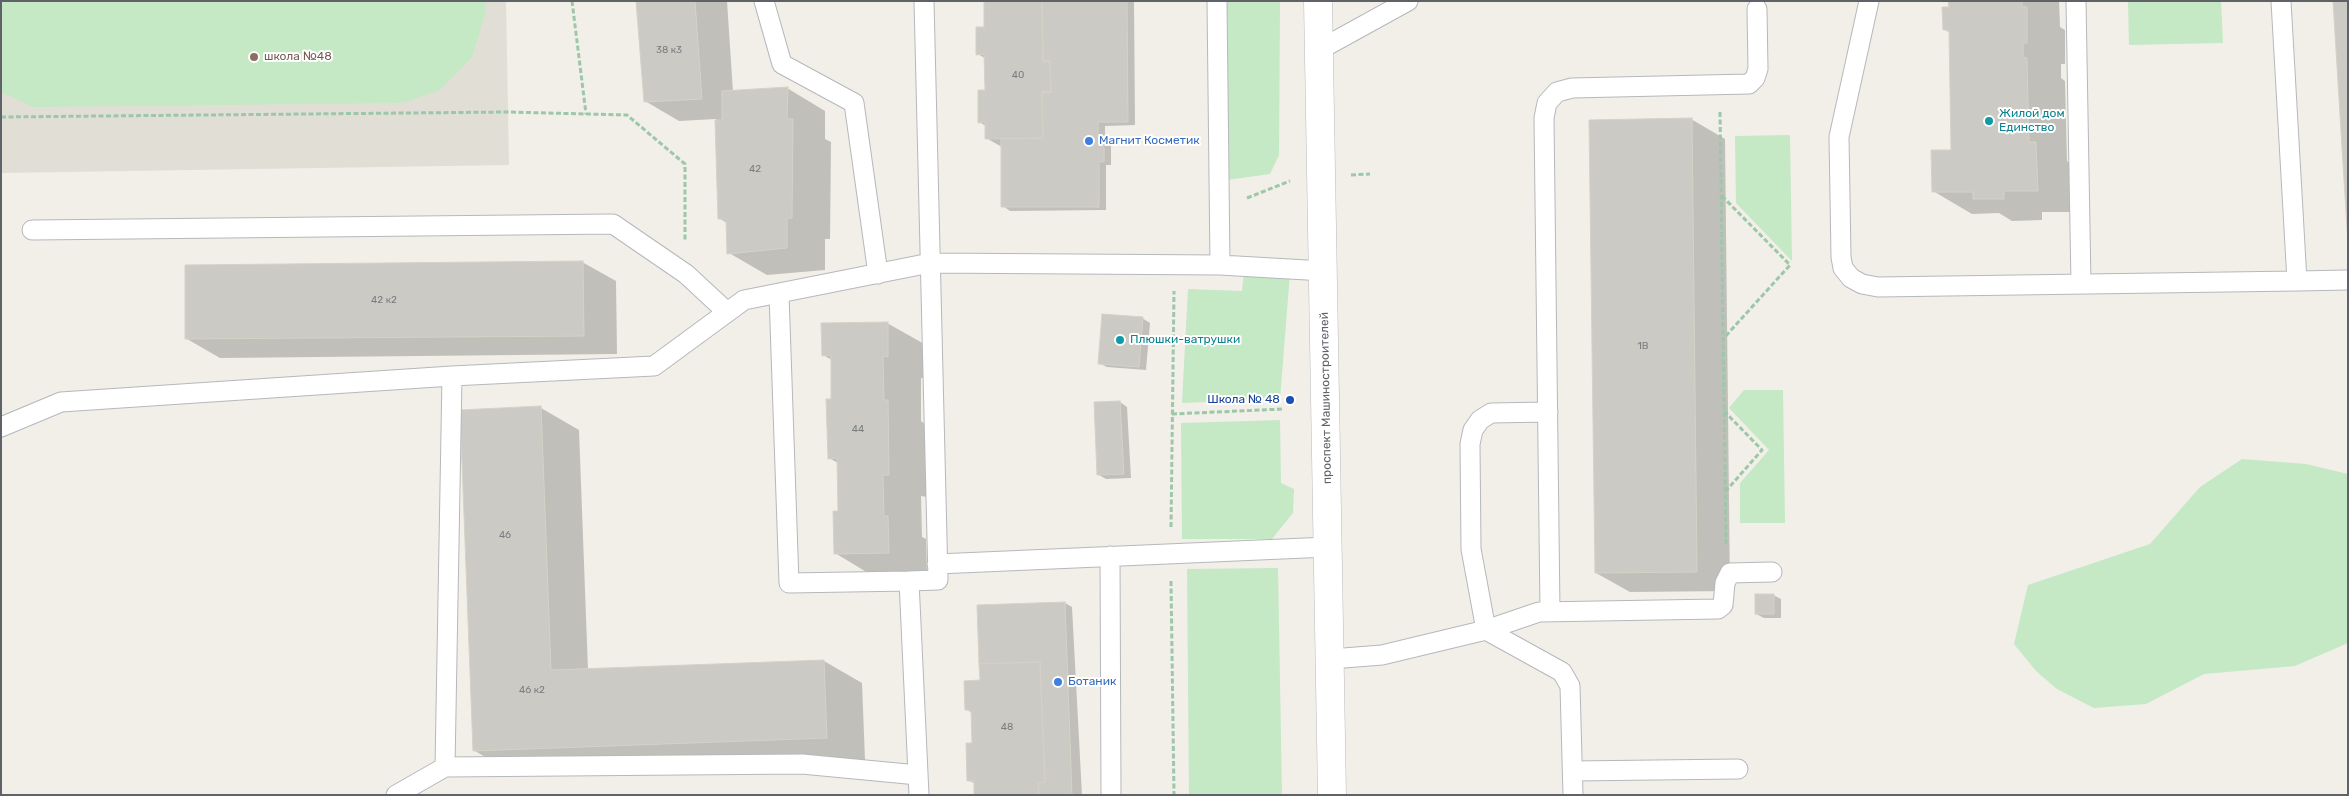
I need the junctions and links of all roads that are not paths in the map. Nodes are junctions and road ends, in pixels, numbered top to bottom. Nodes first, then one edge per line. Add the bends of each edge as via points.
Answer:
1 (764, 1) edge
2 (924, 1) edge
3 (1217, 1) edge
4 (1318, 1) edge
5 (1408, 1) edge
6 (1869, 1) edge
7 (2076, 1) edge
8 (2281, 1) edge
9 (1757, 9) dead end
10 (1319, 50) junction
11 (32, 230) dead end
12 (930, 263) junction
13 (1220, 265) junction
14 (1324, 271) junction
15 (878, 274) junction
16 (2348, 280) edge
17 (2297, 281) junction
18 (2081, 284) junction
19 (779, 294) junction
20 (727, 312) junction
21 (452, 376) junction
22 (1548, 412) junction
23 (1, 427) edge
24 (1328, 546) junction
25 (1110, 556) junction
26 (937, 564) junction
27 (1772, 572) dead end
28 (909, 581) junction
29 (1550, 611) junction
30 (1486, 630) junction
31 (1331, 659) junction
32 (445, 767) junction
33 (1738, 769) dead end
34 (1573, 771) junction
35 (918, 775) junction
36 (396, 795) edge
37 (919, 795) edge
38 (1111, 795) edge
39 (1332, 795) edge
40 (1573, 795) edge

1 - 15 lane via 782,64 854,103
2 - 12 lane
3 - 13 lane
4 - 10 street, проспект Машиностроителей
5 - 10 lane
6 - 18 lane via 1839,137 1843,268 1862,284 1878,287
7 - 18 lane
8 - 17 lane
9 - 22 lane via 1758,69 1748,84 1572,88 1557,92 1547,103 1544,118
10 - 14 street, проспект Машиностроителей
11 - 20 lane via 612,224 686,274
12 - 13 lane
12 - 15 lane
12 - 26 lane
13 - 14 lane
14 - 24 street, проспект Машиностроителей
15 - 19 lane
16 - 17 lane
17 - 18 lane
19 - 20 lane via 744,300
19 - 28 lane via 789,584
20 - 21 lane via 654,366
21 - 23 lane via 61,402
21 - 32 lane
22 - 29 lane
22 - 30 lane via 1491,413 1473,430 1470,444 1471,549
24 - 25 lane
24 - 31 street, проспект Машиностроителей
25 - 26 lane
25 - 38 lane
26 - 28 lane via 938,580
27 - 29 lane via 1730,573 1725,582 1723,605 1718,609
28 - 35 lane
29 - 30 lane via 1529,614
30 - 31 lane via 1382,655
30 - 34 lane via 1562,672 1570,686
31 - 39 street, проспект Машиностроителей
32 - 35 lane via 802,764
32 - 36 lane
33 - 34 lane
34 - 40 lane
35 - 37 lane

